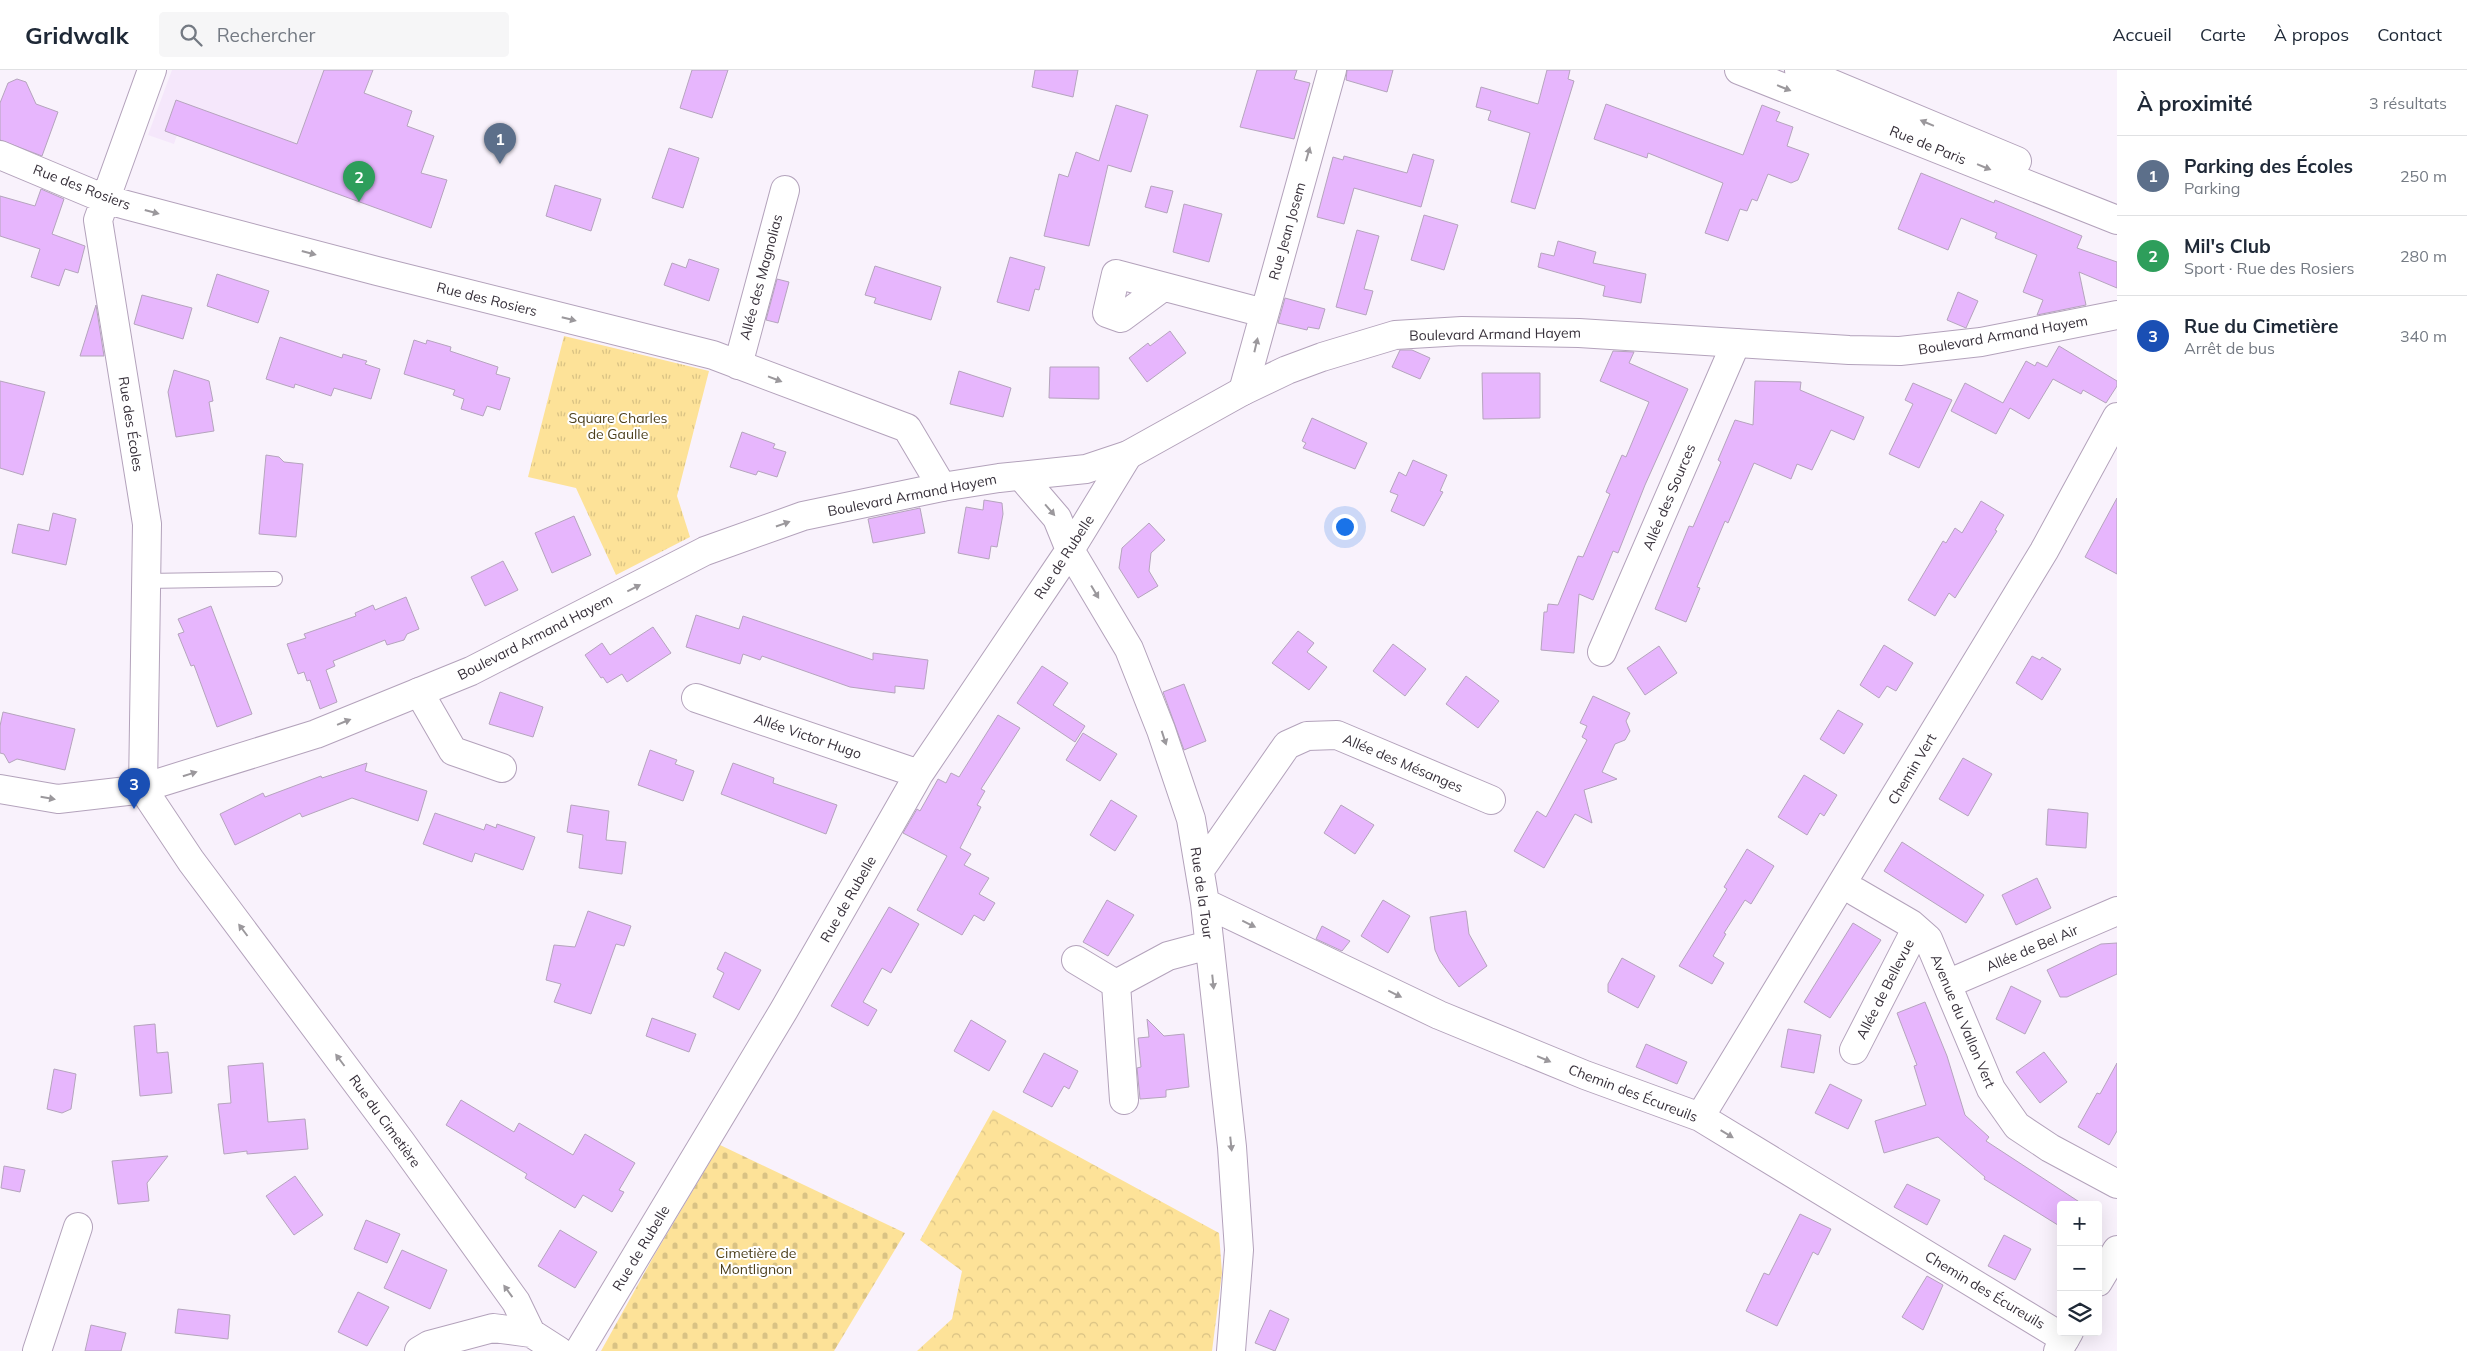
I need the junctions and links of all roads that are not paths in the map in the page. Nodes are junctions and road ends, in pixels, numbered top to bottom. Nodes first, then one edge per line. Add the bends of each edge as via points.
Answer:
1 (152, 70) edge
2 (1332, 70) edge
3 (1739, 70) edge
4 (1799, 70) edge
5 (0, 155) edge
6 (784, 190) dead end
7 (106, 198) junction
8 (2117, 203) edge
9 (2117, 220) edge
10 (1163, 287) dead end
11 (1264, 313) junction
12 (2117, 315) edge
13 (1736, 343) junction
14 (738, 365) junction
15 (1242, 392) junction
16 (2117, 417) edge
17 (1128, 455) junction
18 (1021, 476) junction
19 (942, 487) junction
20 (1070, 550) junction
21 (276, 579) dead end
22 (146, 581) junction
23 (1602, 652) dead end
24 (419, 692) junction
25 (696, 698) dead end
26 (502, 768) dead end
27 (919, 774) junction
28 (0, 789) edge
29 (143, 789) junction
30 (1491, 800) dead end
31 (1200, 870) junction
32 (1856, 892) dead end
33 (1205, 902) junction
34 (2117, 911) edge
35 (1916, 929) junction
36 (1209, 945) junction
37 (1076, 960) dead end
38 (1116, 984) junction
39 (1947, 984) junction
40 (1854, 1050) dead end
41 (1124, 1100) dead end
42 (1700, 1117) junction
43 (2117, 1184) edge
44 (78, 1227) dead end
45 (2117, 1250) edge
46 (2102, 1275) edge
47 (531, 1333) junction
48 (2064, 1341) edge
49 (424, 1348) edge
50 (37, 1351) edge
51 (559, 1351) edge
52 (579, 1351) edge
53 (1230, 1351) edge

1 - 7 street, Rue des Écoles
11 -> 2 street, Rue Jean Josem
3 -> 9 street, Rue de Paris
8 -> 4 street, Rue de Paris
5 - 7 street, Rue des Rosiers
6 - 14 street, Allée des Magnolias
7 -> 14 street, Rue des Rosiers via 378,271 713,355
7 - 22 street, Rue des Écoles via 98,220 147,524
10 - 11 street
15 -> 11 street, Rue Jean Josem
12 - 13 street, Boulevard Armand Hayem via 1973,343 1900,351
13 - 15 street, Boulevard Armand Hayem via 1579,332 1462,331 1395,335 1322,356
13 - 23 street, Allée des Sources
14 -> 19 street, Rue des Rosiers via 907,428
15 - 17 street, Boulevard Armand Hayem
16 - 42 street, Chemin Vert via 2044,551
17 - 18 street, Boulevard Armand Hayem via 1086,469
17 - 20 street, Rue de Rubelle
18 - 19 street, Boulevard Armand Hayem
18 -> 20 street, Rue de la Tour via 1057,518
24 -> 19 street, Boulevard Armand Hayem via 471,672 705,551 803,516
20 - 27 street, Rue de Rubelle
20 -> 31 street, Rue de la Tour via 1129,649 1140,676 1191,819
21 - 22 lane
22 - 29 street, Rue des Écoles
24 - 26 street via 453,751
29 -> 24 street, Boulevard Armand Hayem via 316,734
25 - 27 street, Allée Victor Hugo
27 - 52 street, Rue de Rubelle via 784,1010
28 -> 29 street, Boulevard Armand Hayem via 58,799
47 -> 29 street, Rue du Cimetière via 510,1294 191,861
30 - 31 street, Allée des Mésanges via 1337,735 1307,736 1287,746
31 - 33 street, Rue de la Tour
32 - 35 street, Avenue du Vallon Vert
33 - 36 street, Rue de la Tour
33 -> 42 street, Chemin des Écureuils via 1439,1015 1585,1075
34 - 39 street, Allée de Bel Air
35 - 39 street, Avenue du Vallon Vert via 1928,939
35 - 40 street, Allée de Bellevue
36 - 38 street via 1168,956
36 -> 53 street, Rue de la Tour via 1232,1147 1239,1250
37 - 38 street
38 - 41 street
39 - 43 street, Avenue du Vallon Vert via 1991,1089 2017,1126
42 -> 48 street, Chemin des Écureuils
44 - 50 street
45 - 46 street
47 - 49 street via 493,1328
47 - 51 street, Rue du Cimetière

